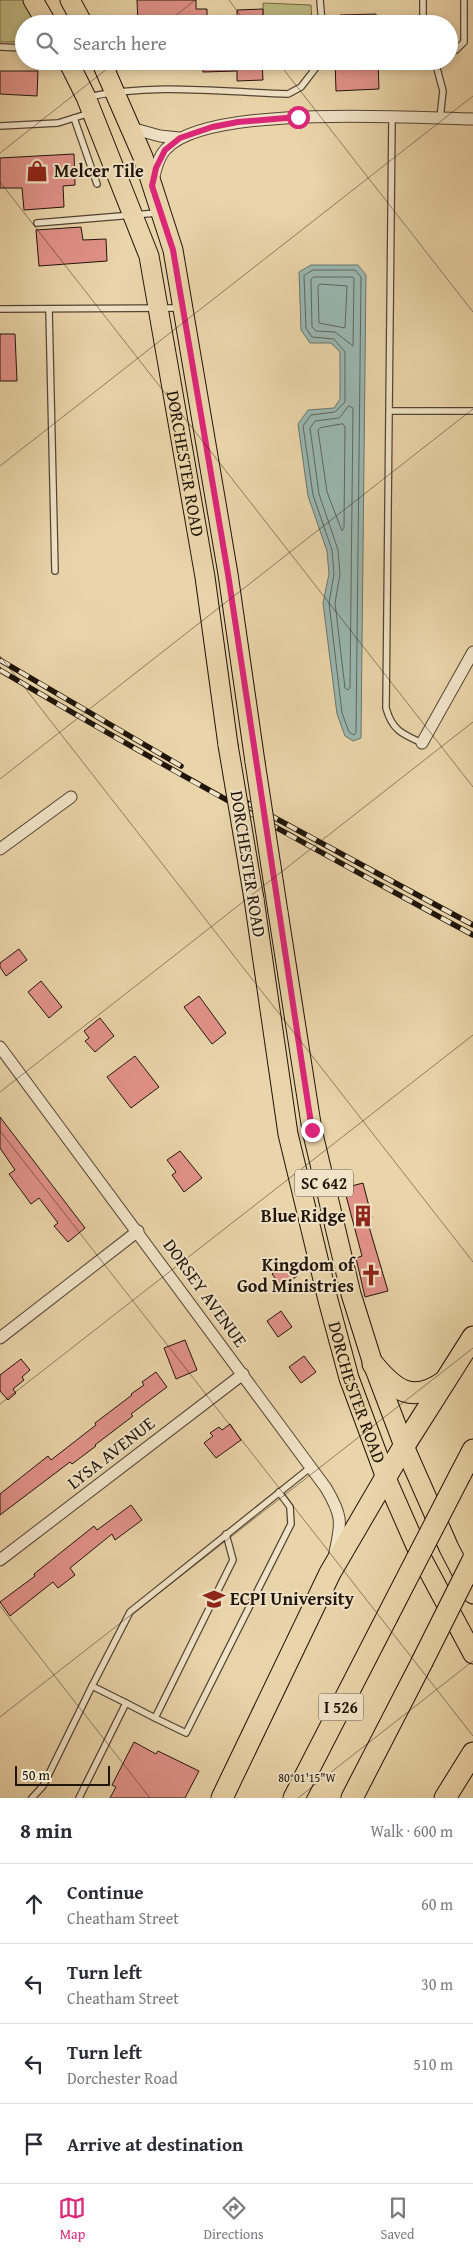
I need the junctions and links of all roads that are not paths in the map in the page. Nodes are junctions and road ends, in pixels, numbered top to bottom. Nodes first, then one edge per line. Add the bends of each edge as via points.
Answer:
1 (33, 0) edge
2 (70, 0) edge
3 (320, 0) edge
4 (423, 0) edge
5 (464, 0) edge
6 (42, 15) edge
7 (78, 15) edge
8 (321, 15) edge
9 (423, 15) edge
10 (0, 47) edge
11 (15, 48) edge
12 (458, 48) edge
13 (72, 70) edge
14 (105, 70) edge
15 (314, 70) edge
16 (437, 70) edge
17 (115, 91) junction
18 (89, 105) junction
19 (74, 118) junction
20 (392, 118) junction
21 (440, 119) junction
22 (473, 119) edge
23 (0, 126) edge
24 (131, 128) junction
25 (180, 138) junction
26 (97, 184) dead end
27 (152, 186) junction
28 (161, 212) junction
29 (132, 216) junction
30 (37, 223) dead end
31 (182, 308) junction
32 (0, 309) edge
33 (49, 309) junction
34 (159, 309) junction
35 (390, 411) junction
36 (473, 411) edge
37 (55, 571) dead end
38 (473, 652) edge
39 (422, 743) joint
40 (71, 796) dead end
41 (0, 849) edge
42 (0, 1047) edge
43 (138, 1231) junction
44 (473, 1337) edge
45 (0, 1338) edge
46 (374, 1364) junction
47 (243, 1374) junction
48 (447, 1380) junction
49 (404, 1446) junction
50 (473, 1450) edge
51 (311, 1467) junction
52 (386, 1478) junction
53 (279, 1492) junction
54 (226, 1534) junction
55 (0, 1560) edge
56 (473, 1560) edge
57 (330, 1573) junction
58 (473, 1594) edge
59 (473, 1654) edge
60 (92, 1686) junction
61 (126, 1703) junction
62 (155, 1718) junction
63 (472, 1757) edge
64 (32, 1798) edge
65 (79, 1798) edge
66 (222, 1798) edge
67 (294, 1798) edge
68 (352, 1798) edge
69 (445, 1798) edge

1 - 6 main road
2 - 7 main road
3 - 8 lane
4 - 9 lane
5 - 12 lane via 464,42
10 - 11 lane
13 - 18 main road, DORCHESTER ROAD / SC 642
14 - 17 main road, DORCHESTER ROAD / SC 642
15 - 17 lane via 301,87 288,94
16 - 21 lane via 443,91
17 - 18 lane
17 - 24 main road, DORCHESTER ROAD / SC 642
18 - 19 lane
18 - 29 main road, DORCHESTER ROAD / SC 642
19 - 23 lane via 58,123
19 - 26 lane
20 - 21 street
20 - 25 street via 261,119 212,127
20 - 35 lane
21 - 22 street
24 - 25 street
24 - 27 main road, DORCHESTER ROAD / SC 642
25 - 27 street via 165,150
27 - 28 main road, DORCHESTER ROAD / SC 642
28 - 29 lane
28 - 31 main road, DORCHESTER ROAD / SC 642 via 173,250
29 - 30 lane
29 - 34 main road, DORCHESTER ROAD / SC 642 via 150,256
31 - 34 lane
31 - 46 main road, DORCHESTER ROAD / SC 642, bridge via 228,574 312,1130 351,1294
32 - 33 lane
33 - 34 lane
33 - 37 lane
34 - 52 main road, DORCHESTER ROAD / SC 642, bridge via 205,577 290,1143 347,1369
35 - 36 lane
35 - 39 lane via 386,708 390,722 404,735
38 - 39 street
40 - 41 street
42 - 43 street, DORSEY AVENUE
43 - 45 street
43 - 47 street, DORSEY AVENUE
44 - 48 highway
46 - 48 highway via 388,1382 411,1393 432,1391
46 - 49 main road, DORCHESTER ROAD / SC 642
47 - 51 street, DORSEY AVENUE
47 - 55 street, LYSA AVENUE
48 - 49 highway
49 - 52 highway
49 - 58 main road, DORCHESTER ROAD / SC 642
50 - 67 highway, I 526, bridge
51 - 53 lane
51 - 57 street, DORSEY AVENUE via 336,1504 341,1523
52 - 57 highway
52 - 59 main road, DORCHESTER ROAD / SC 642 via 419,1552
53 - 54 lane
53 - 62 lane via 290,1507 291,1524 186,1733
54 - 60 lane via 130,1612
54 - 62 lane via 233,1560
56 - 68 highway, I 526, bridge
57 - 66 highway
60 - 61 lane
60 - 64 lane via 43,1786
61 - 62 lane
61 - 65 lane
63 - 69 highway

